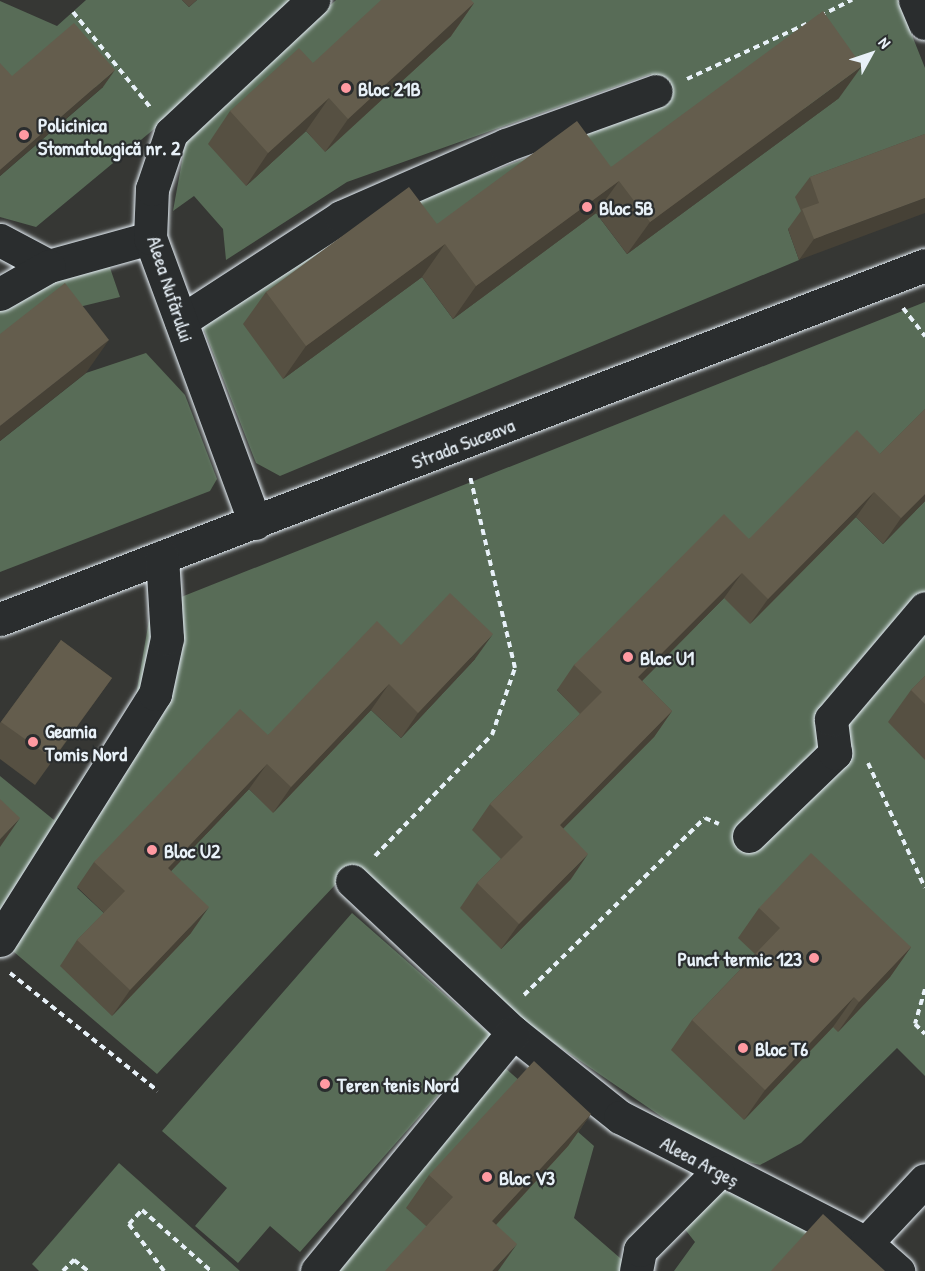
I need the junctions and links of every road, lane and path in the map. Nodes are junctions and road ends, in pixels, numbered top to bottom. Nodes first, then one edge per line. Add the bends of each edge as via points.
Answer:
1 (313, 0) edge
2 (852, 0) edge
3 (73, 12) dead end
4 (656, 91) joint
5 (171, 133) junction
6 (150, 238) junction
7 (0, 240) edge
8 (925, 265) edge
9 (49, 266) junction
10 (0, 294) edge
11 (899, 305) dead end
12 (181, 321) junction
13 (925, 336) edge
14 (469, 474) dead end
15 (255, 523) junction
16 (162, 557) junction
17 (925, 608) edge
18 (0, 618) edge
19 (831, 719) junction
20 (748, 836) joint
21 (352, 881) joint
22 (925, 888) edge
23 (0, 940) edge
24 (0, 965) edge
25 (925, 989) edge
26 (506, 1025) junction
27 (925, 1034) edge
28 (158, 1091) dead end
29 (718, 1172) junction
30 (925, 1180) edge
31 (866, 1243) junction
32 (63, 1271) edge
33 (88, 1271) edge
34 (164, 1271) edge
35 (211, 1271) edge
36 (317, 1271) edge
37 (636, 1271) edge
38 (898, 1271) edge

1 - 5 street, Aleea Nufărului
2 - 4 path via 727,64
3 - 5 path
4 - 12 street via 506,145 341,217
5 - 6 street, Aleea Nufărului via 152,189
6 - 9 street
6 - 12 street, Aleea Nufărului
7 - 9 street
8 - 15 street, Strada Suceava
9 - 10 street
11 - 13 path
12 - 15 street, Aleea Nufărului
14 - 21 path via 515,668 492,735
15 - 16 street, Strada Suceava
16 - 18 street, Strada Suceava
16 - 23 street via 167,639 155,694
17 - 19 street
19 - 20 street via 835,753
19 - 22 path via 865,757
20 - 26 path via 705,818
21 - 26 street, Aleea Argeș
24 - 28 path
25 - 27 path via 915,1024
26 - 29 street, Aleea Argeș via 620,1117
26 - 36 street
29 - 31 street, Aleea Argeș
29 - 37 street via 640,1250
30 - 31 street
31 - 38 street, Aleea Argeș
32 - 33 path via 74,1260
34 - 35 path via 129,1224 142,1210

